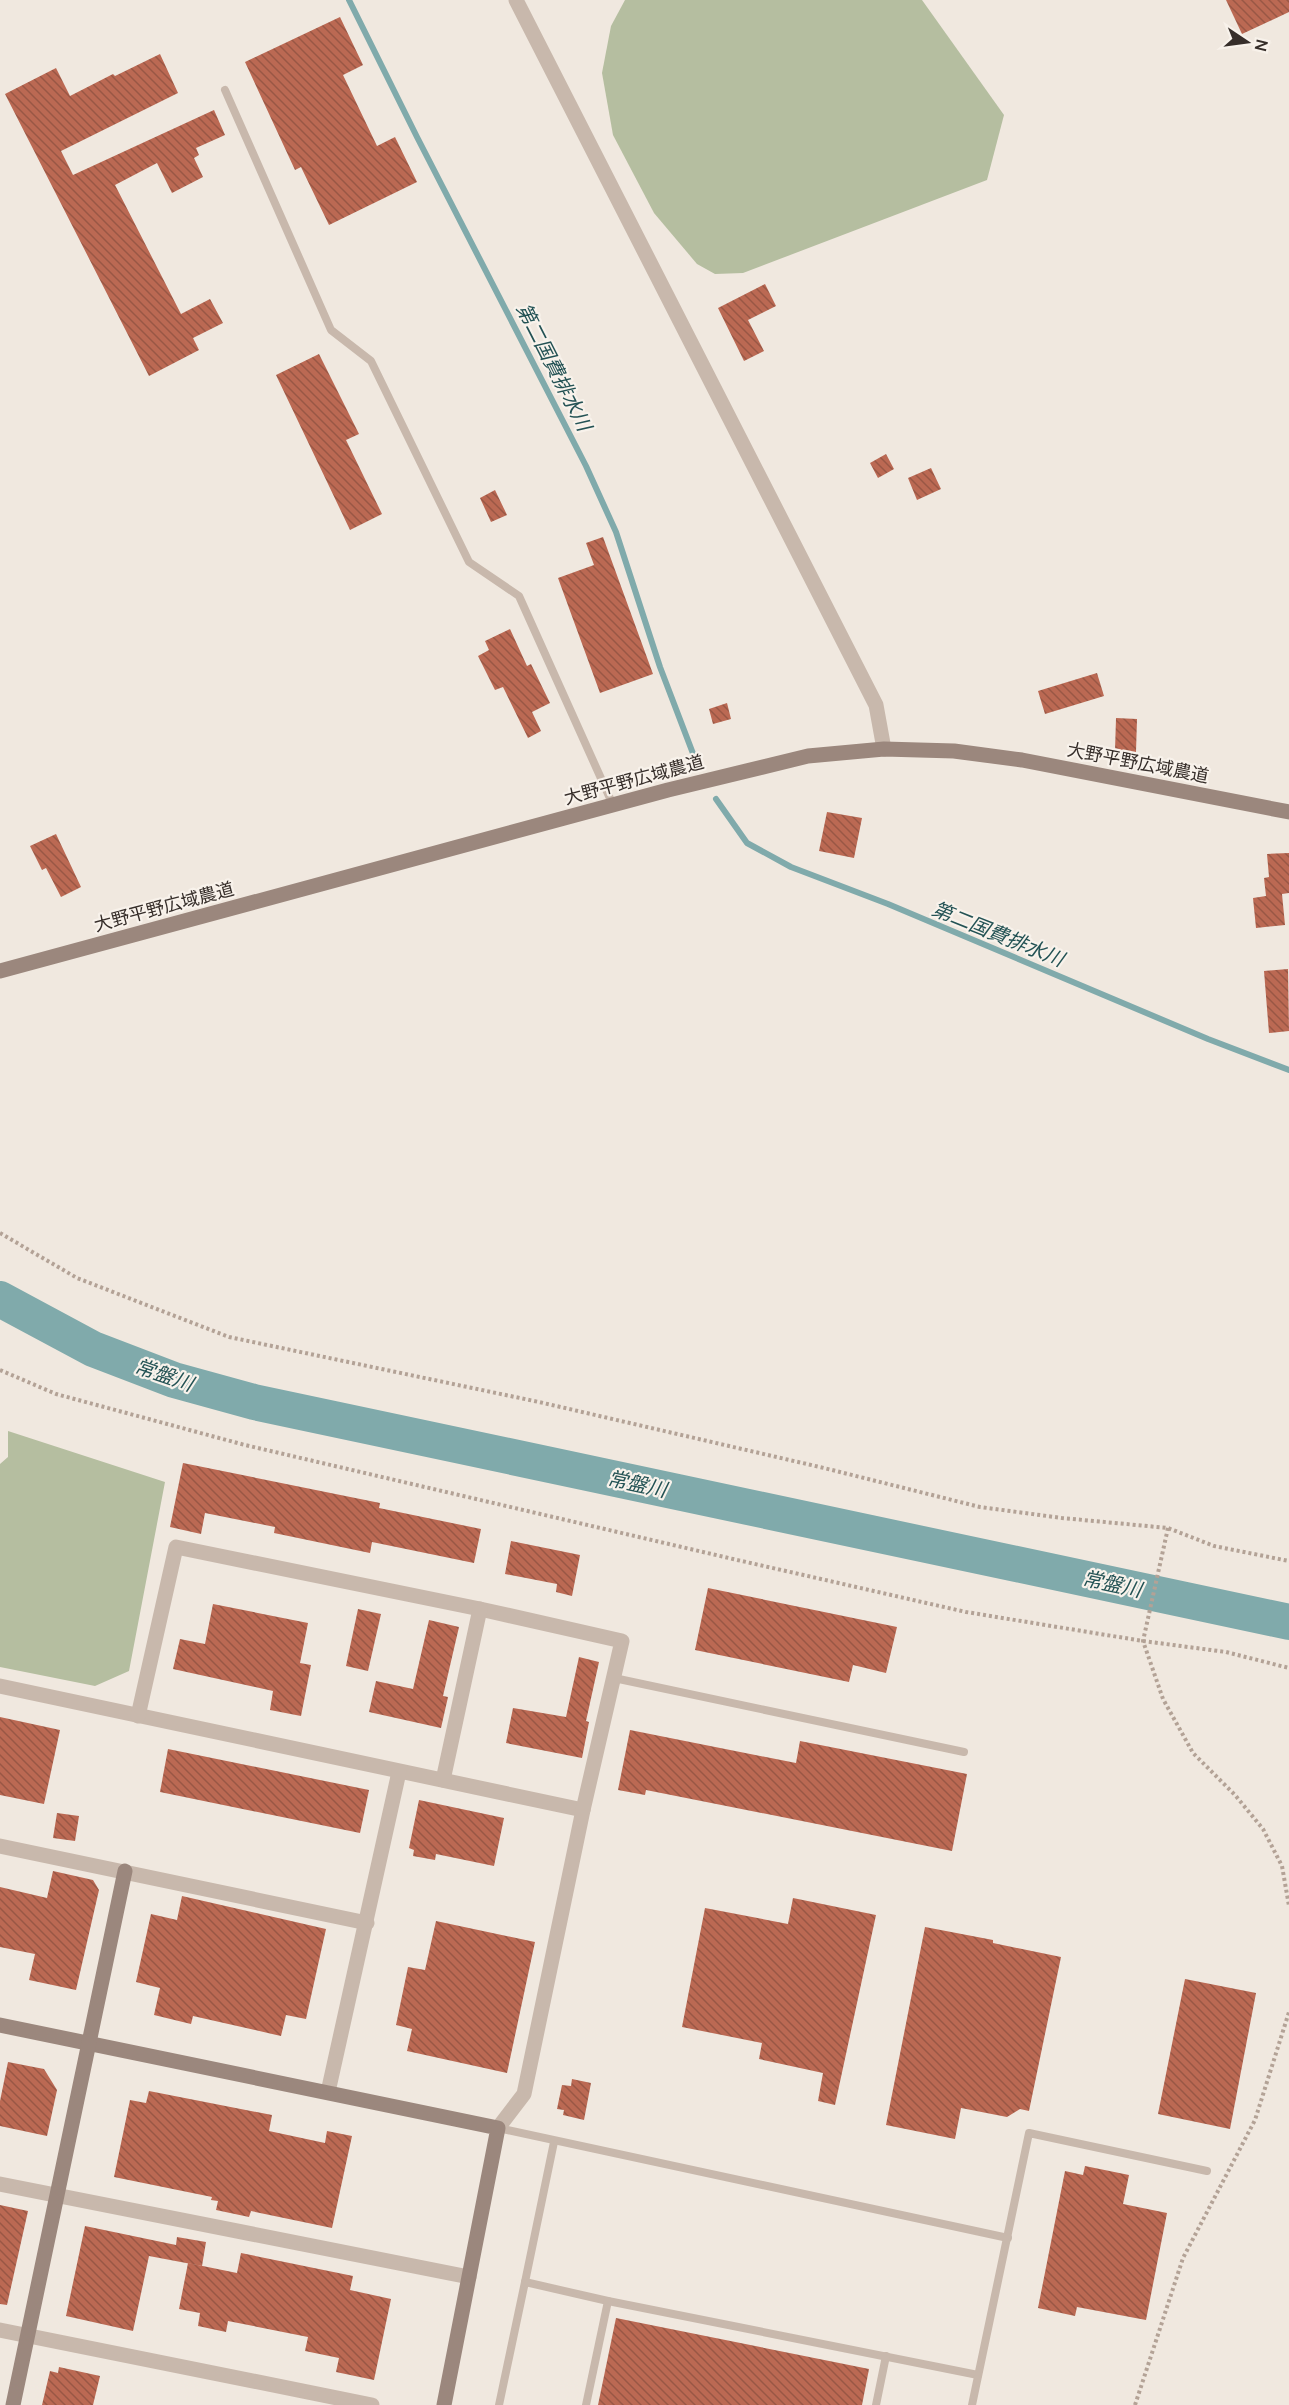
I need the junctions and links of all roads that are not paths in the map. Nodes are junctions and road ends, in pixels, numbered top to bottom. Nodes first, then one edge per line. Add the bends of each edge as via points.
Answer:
1 (516, 0) edge
2 (225, 90) dead end
3 (884, 749) junction
4 (614, 805) junction
5 (1289, 812) edge
6 (0, 971) edge
7 (480, 1610) junction
8 (614, 1678) junction
9 (0, 1686) edge
10 (138, 1716) junction
11 (964, 1752) dead end
12 (399, 1772) junction
13 (443, 1780) junction
14 (583, 1810) junction
15 (0, 1846) edge
16 (125, 1871) junction
17 (367, 1923) junction
18 (0, 2025) edge
19 (89, 2043) junction
20 (328, 2092) junction
21 (498, 2128) junction
22 (554, 2142) junction
23 (1207, 2172) dead end
24 (0, 2184) edge
25 (57, 2196) junction
26 (1008, 2238) junction
27 (470, 2277) junction
28 (525, 2282) junction
29 (608, 2301) junction
30 (0, 2330) edge
31 (27, 2336) junction
32 (886, 2356) junction
33 (978, 2375) junction
34 (13, 2405) edge
35 (372, 2405) edge
36 (444, 2405) edge
37 (499, 2405) edge
38 (586, 2405) edge
39 (876, 2405) edge
40 (972, 2405) edge

1 - 3 street via 876,705
2 - 4 lane via 331,330 371,361 469,562 519,596
3 - 4 street, 大野平野広域農道 via 808,756
3 - 5 street, 大野平野広域農道 via 954,751 1022,760
4 - 6 street, 大野平野広域農道
7 - 8 street via 622,1641
7 - 10 street via 176,1547
7 - 13 street
8 - 11 lane
8 - 14 street
9 - 10 street
10 - 12 street
12 - 13 street
12 - 17 street
13 - 14 street
14 - 21 street via 524,2094
15 - 16 street
16 - 17 street
16 - 19 street
17 - 20 street
18 - 19 street
19 - 20 street
19 - 25 street
20 - 21 street
21 - 22 lane
21 - 27 street
22 - 26 lane
22 - 28 lane
23 - 26 lane via 1029,2133
24 - 25 street
25 - 27 street
25 - 31 street
26 - 33 lane
27 - 36 street
28 - 29 lane
28 - 37 lane
29 - 32 lane
29 - 38 lane
30 - 31 street
31 - 34 street
31 - 35 street
32 - 33 lane
32 - 39 lane
33 - 40 lane

